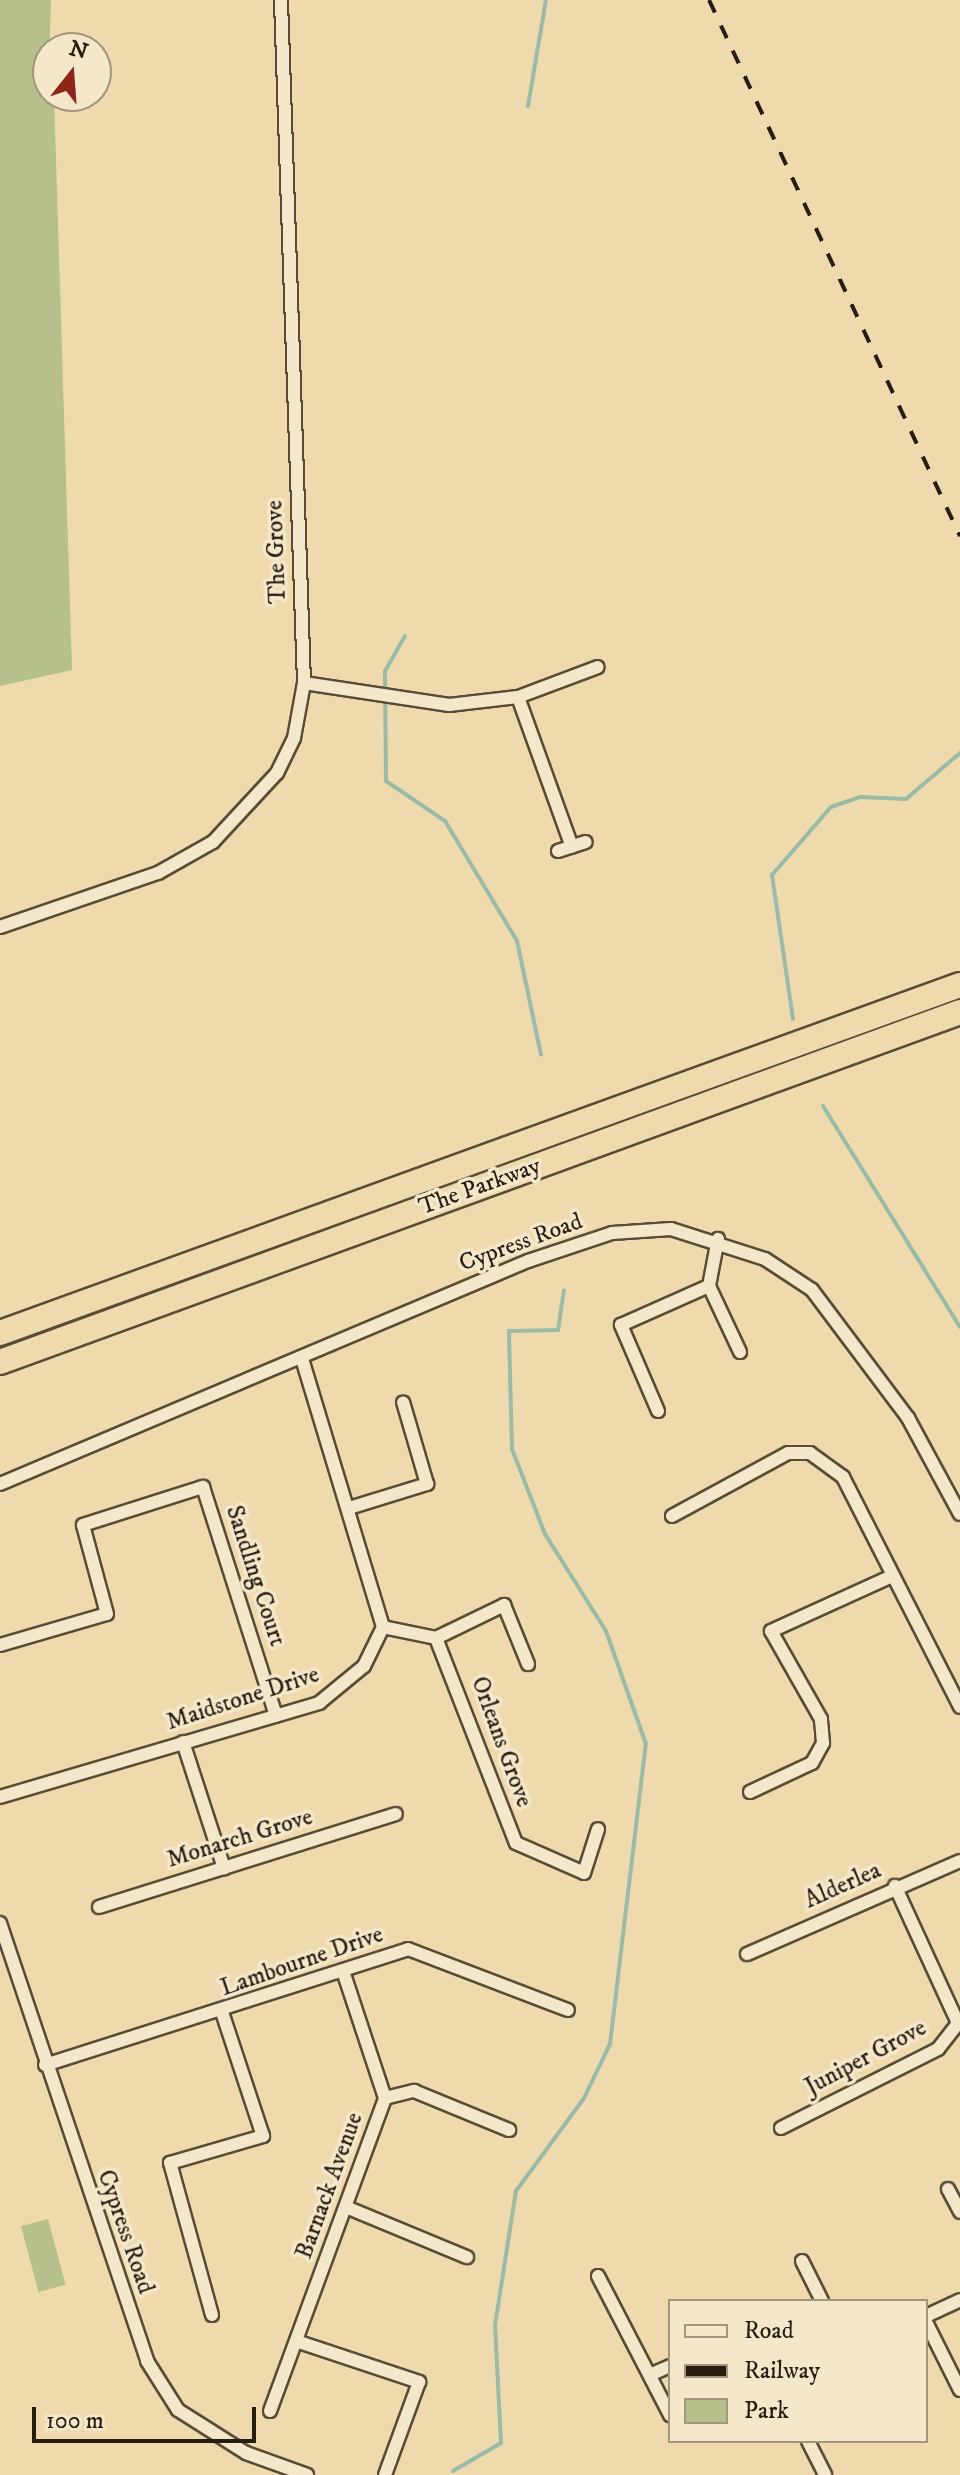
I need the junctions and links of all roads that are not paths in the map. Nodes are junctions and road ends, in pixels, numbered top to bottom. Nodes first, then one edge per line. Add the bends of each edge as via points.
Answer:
1 (281, 0) edge
2 (598, 667) dead end
3 (304, 683) junction
4 (518, 697) junction
5 (586, 842) dead end
6 (572, 847) junction
7 (558, 851) dead end
8 (0, 927) edge
9 (960, 985) edge
10 (960, 1012) edge
11 (718, 1239) junction
12 (709, 1286) junction
13 (0, 1333) edge
14 (740, 1352) dead end
15 (302, 1358) junction
16 (0, 1362) edge
17 (403, 1402) dead end
18 (658, 1411) dead end
19 (0, 1484) edge
20 (349, 1508) junction
21 (960, 1514) edge
22 (672, 1516) dead end
23 (892, 1576) junction
24 (383, 1627) junction
25 (436, 1638) junction
26 (0, 1645) edge
27 (528, 1664) dead end
28 (960, 1709) edge
29 (276, 1716) junction
30 (183, 1742) junction
31 (750, 1792) dead end
32 (0, 1797) edge
33 (396, 1814) dead end
34 (598, 1829) dead end
35 (960, 1861) edge
36 (224, 1868) junction
37 (895, 1886) junction
38 (99, 1907) dead end
39 (0, 1923) edge
40 (4, 1948) edge
41 (747, 1954) dead end
42 (344, 1974) junction
43 (568, 2010) dead end
44 (222, 2012) junction
45 (45, 2065) junction
46 (385, 2098) junction
47 (781, 2128) dead end
48 (509, 2130) dead end
49 (948, 2189) dead end
50 (346, 2207) junction
51 (960, 2212) edge
52 (467, 2257) dead end
53 (802, 2261) dead end
54 (598, 2276) dead end
55 (821, 2299) edge
56 (960, 2300) edge
57 (212, 2315) dead end
58 (928, 2318) edge
59 (928, 2323) edge
60 (296, 2341) junction
61 (668, 2367) edge
62 (652, 2374) junction
63 (960, 2390) edge
64 (668, 2410) edge
65 (270, 2411) dead end
66 (809, 2443) edge
67 (307, 2475) edge
68 (385, 2475) edge
69 (825, 2475) edge

1 - 3 street, The Grove
2 - 4 street
3 - 4 street via 421,706
3 - 8 street, The Grove via 287,758 213,842 158,873
4 - 6 street
5 - 6 street
6 - 7 street
9 - 13 highway, The Parkway
10 - 16 highway, The Parkway
11 - 12 street
11 - 15 street, Cypress Road via 671,1229 612,1233 452,1291
11 - 21 street, Cypress Road via 812,1290 908,1418
12 - 14 street
12 - 18 street via 621,1325
15 - 19 street, Cypress Road
15 - 20 street
17 - 20 street via 427,1484
20 - 24 street
22 - 23 street via 788,1453 810,1453 843,1477
23 - 28 street
23 - 31 street via 771,1631 821,1719 823,1743 812,1763
24 - 25 street
24 - 29 street, Maidstone Drive via 364,1666 340,1689
25 - 27 street via 504,1605
25 - 34 street, Orleans Grove via 516,1843 584,1873
26 - 29 street, Sandling Court via 107,1614 83,1525 203,1487
29 - 30 street, Maidstone Drive
30 - 32 street, Maidstone Drive
30 - 36 street
33 - 36 street, Monarch Grove
35 - 37 street, Alderlea
36 - 38 street, Monarch Grove
37 - 41 street, Alderlea
37 - 47 street, Juniper Grove via 958,2023 938,2049
39 - 40 street, Cypress Road
40 - 45 street, Cypress Road
42 - 43 street, Lambourne Drive via 408,1949
42 - 44 street, Lambourne Drive
42 - 46 street, Barnack Avenue
44 - 45 street, Lambourne Drive
44 - 57 street via 263,2136 170,2163
45 - 67 street, Cypress Road via 147,2361 178,2410 246,2453
46 - 48 street via 414,2091
46 - 50 street, Barnack Avenue
49 - 51 street
50 - 52 street
50 - 60 street, Barnack Avenue
53 - 55 street
54 - 62 street
56 - 58 street
59 - 63 street
60 - 65 street, Barnack Avenue
60 - 68 street via 419,2382
61 - 62 street
62 - 64 street
66 - 69 street

